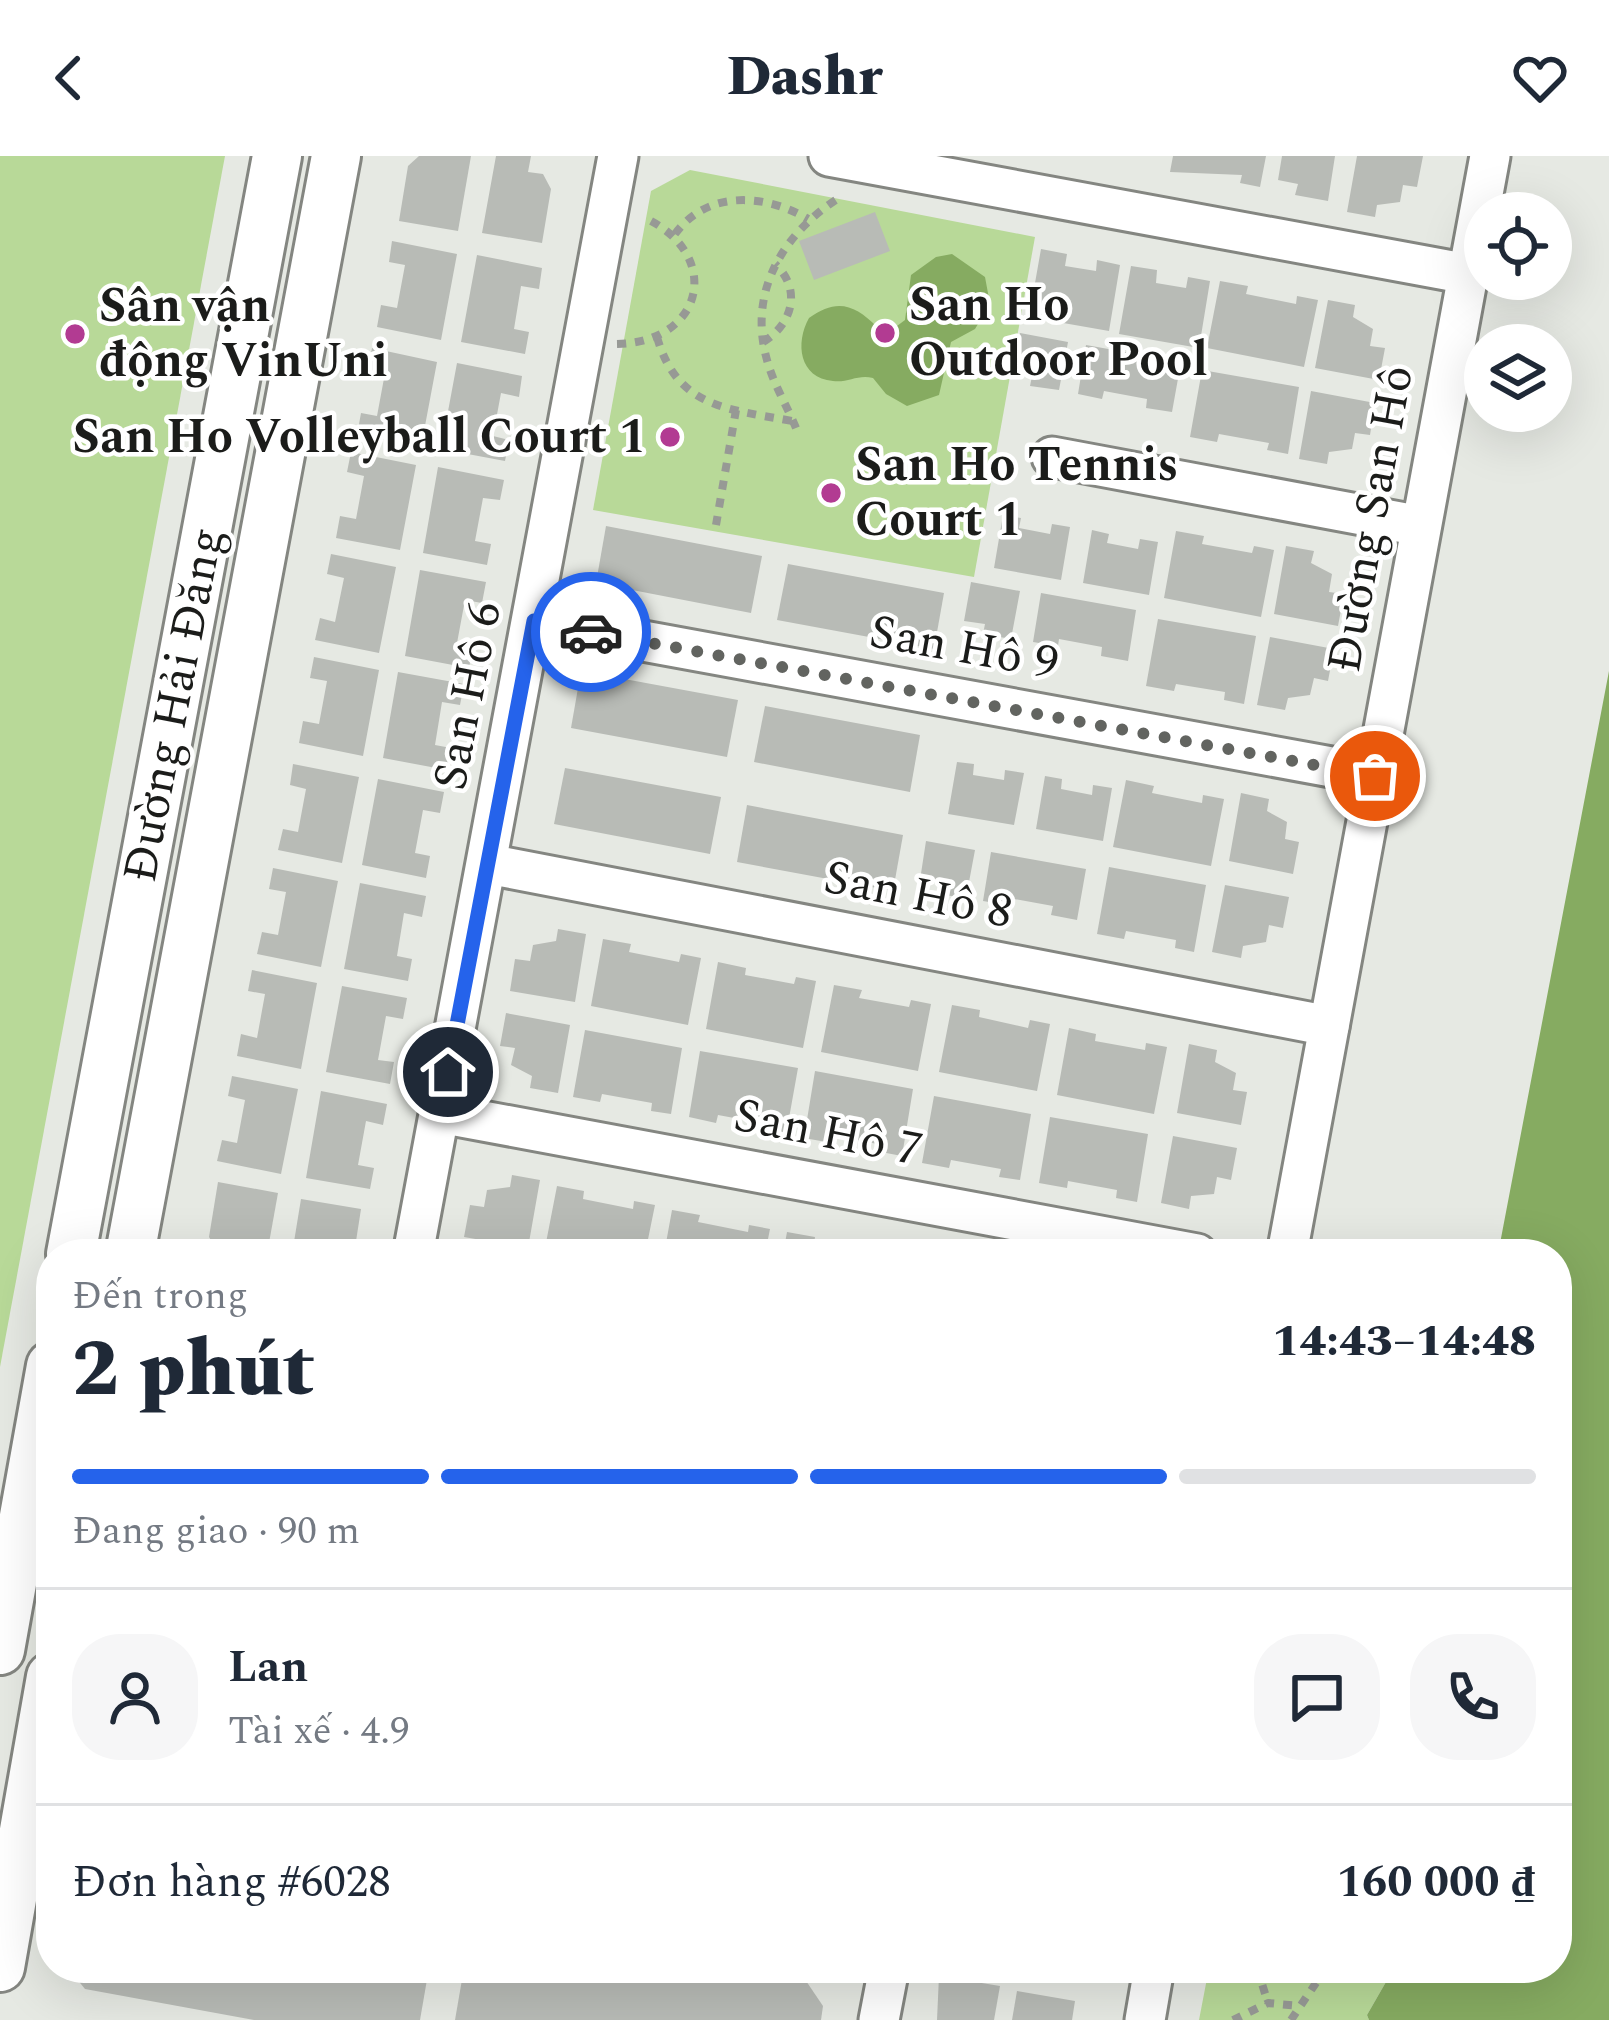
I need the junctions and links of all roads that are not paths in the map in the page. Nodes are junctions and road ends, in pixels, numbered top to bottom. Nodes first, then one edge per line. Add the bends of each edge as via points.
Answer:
1 (277, 156) edge
2 (336, 156) edge
3 (618, 156) edge
4 (829, 156) edge
5 (1490, 156) edge
6 (1483, 192) edge
7 (1464, 273) edge
8 (1464, 295) edge
9 (1052, 457) dead end
10 (1421, 526) junction
11 (534, 621) junction
12 (1375, 776) junction
13 (488, 865) junction
14 (1329, 1026) junction
15 (440, 1113) junction
16 (74, 1239) edge
17 (133, 1239) edge
18 (416, 1239) edge
19 (1116, 1239) edge
20 (1290, 1239) edge
21 (36, 1450) edge
22 (0, 1650) edge
23 (36, 1805) edge
24 (0, 1967) edge
25 (886, 1983) edge
26 (1151, 1983) edge
27 (879, 2020) edge
28 (1144, 2020) edge

1 - 16 street, Đường Hải Đăng
2 - 17 street, Đường Hải Đăng
3 - 11 street, San Hô 6
4 - 7 street
5 - 6 street, Đường San Hô
8 - 10 street, Đường San Hô
9 - 10 street
10 - 12 street, Đường San Hô
11 - 12 street, San Hô 9
11 - 13 street, San Hô 6
12 - 14 street, Đường San Hô
13 - 14 street, San Hô 8
13 - 15 street, San Hô 6
14 - 20 street, Đường San Hô
15 - 18 street, San Hô 6
15 - 19 street, San Hô 7
21 - 22 street
23 - 24 street
25 - 27 street
26 - 28 street

